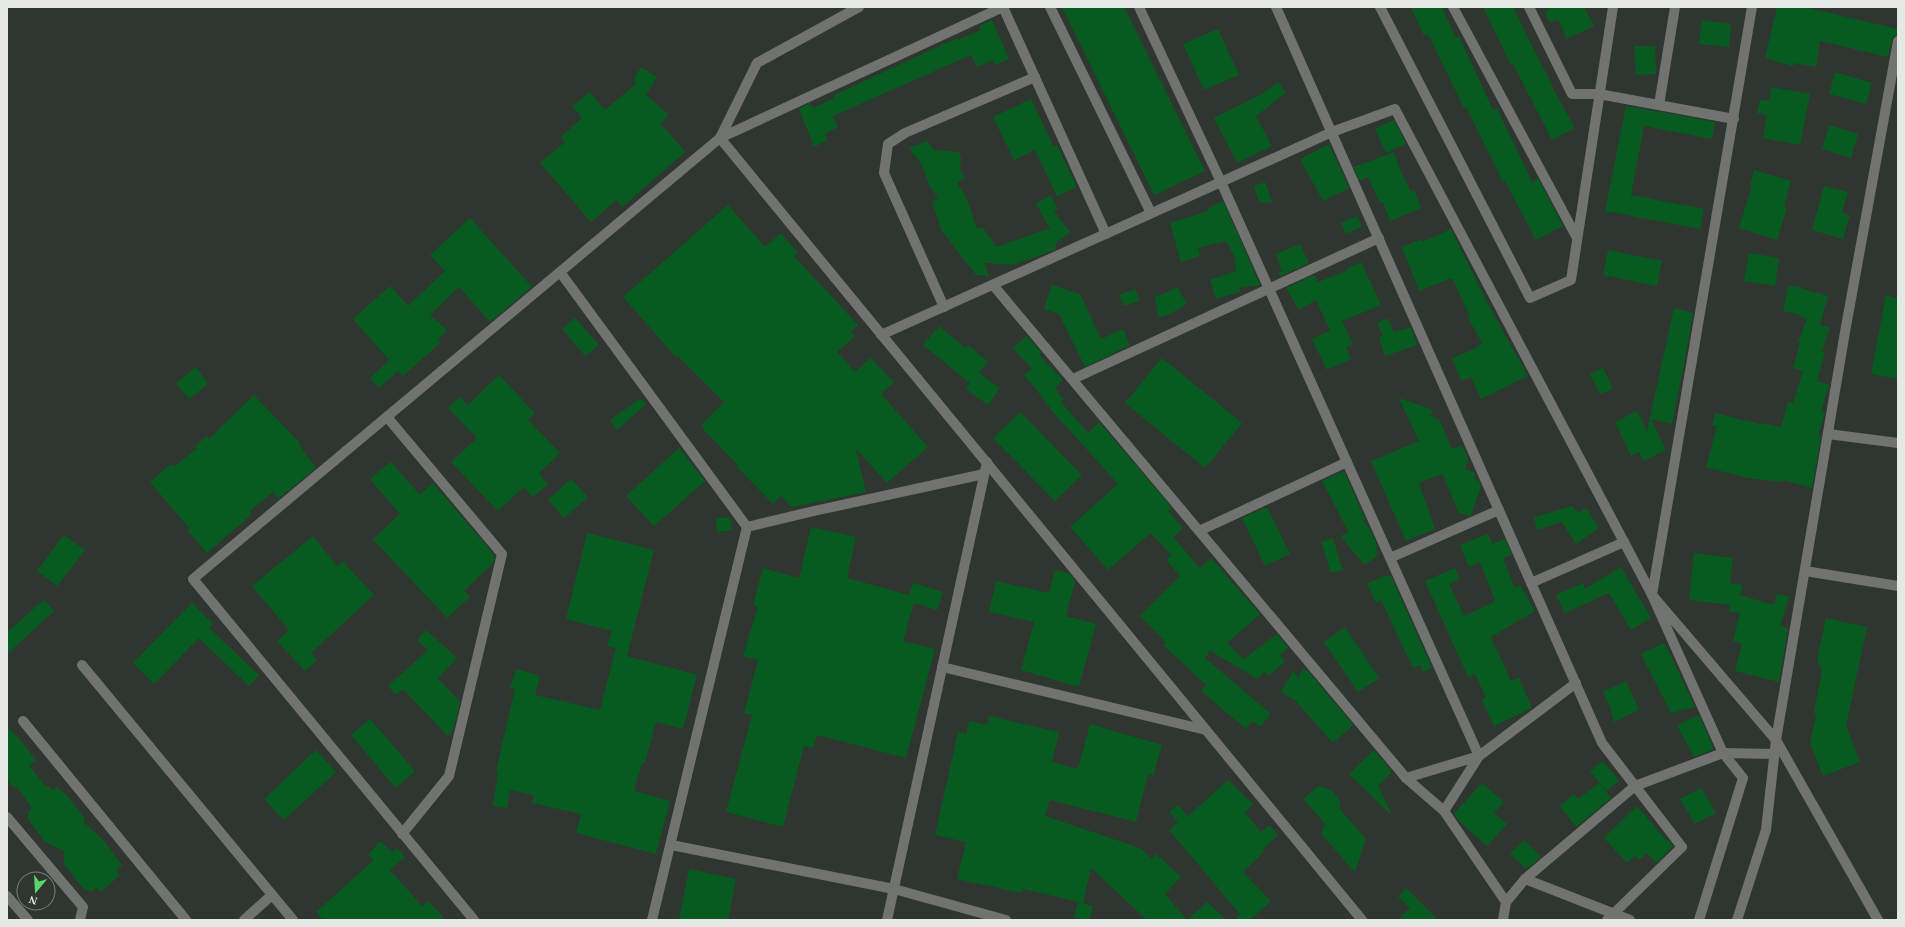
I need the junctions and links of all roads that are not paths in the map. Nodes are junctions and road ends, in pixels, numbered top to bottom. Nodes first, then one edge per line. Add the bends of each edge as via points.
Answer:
1 (859, 7) edge
2 (1003, 7) edge
3 (1050, 7) edge
4 (1139, 7) edge
5 (1276, 7) edge
6 (1380, 7) edge
7 (1453, 7) edge
8 (1529, 7) edge
9 (1613, 7) edge
10 (1675, 7) edge
11 (1752, 7) edge
12 (1898, 41) edge
13 (1035, 77) junction
14 (1599, 94) junction
15 (1659, 105) junction
16 (1734, 119) junction
17 (1332, 132) junction
18 (720, 138) junction
19 (1221, 182) junction
20 (1151, 213) junction
21 (1106, 234) junction
22 (1379, 238) junction
23 (1577, 238) junction
24 (560, 272) junction
25 (993, 285) junction
26 (1269, 289) junction
27 (944, 307) junction
28 (881, 335) junction
29 (1073, 380) junction
30 (386, 417) junction
31 (1828, 434) junction
32 (1898, 443) edge
33 (987, 462) junction
34 (1347, 462) junction
35 (984, 474) junction
36 (1499, 510) junction
37 (748, 527) junction
38 (1199, 531) junction
39 (1624, 542) junction
40 (1390, 558) junction
41 (1805, 571) junction
42 (1532, 583) junction
43 (1898, 586) edge
44 (1652, 595) junction
45 (82, 665) dead end
46 (942, 667) junction
47 (1576, 683) junction
48 (23, 720) dead end
49 (1206, 730) junction
50 (1776, 740) junction
51 (1724, 753) junction
52 (1775, 754) junction
53 (1479, 756) junction
54 (1406, 778) junction
55 (1635, 786) junction
56 (1444, 811) junction
57 (7, 817) edge
58 (402, 834) junction
59 (671, 845) junction
60 (1525, 880) junction
61 (894, 889) junction
62 (272, 895) junction
63 (7, 896) edge
64 (1506, 902) junction
65 (1610, 917) edge
66 (28, 920) edge
67 (80, 920) edge
68 (186, 920) edge
69 (244, 920) edge
70 (293, 920) edge
71 (474, 920) edge
72 (652, 920) edge
73 (887, 920) edge
74 (1006, 920) edge
75 (1362, 920) edge
76 (1502, 920) edge
77 (1630, 920) edge
78 (1699, 920) edge
79 (1737, 920) edge
80 (1878, 920) edge

1 - 18 street via 757,62
2 - 13 street
2 - 18 street
3 - 20 street
4 - 19 street
5 - 17 street
6 - 23 street via 1530,298 1570,280
7 - 23 street
8 - 14 street via 1572,94
9 - 14 street
10 - 15 street
11 - 16 street
12 - 31 street
13 - 21 street
13 - 27 street via 905,134 888,144 884,173
14 - 15 street
14 - 23 street
15 - 16 street
16 - 44 street
17 - 19 street
17 - 22 street
17 - 39 street via 1395,109
18 - 24 street
18 - 28 street
19 - 20 street
19 - 26 street
20 - 21 street
21 - 25 street
22 - 26 street
22 - 36 street
24 - 30 street
24 - 37 street
25 - 27 street
25 - 29 street
26 - 29 street
26 - 34 street
27 - 28 street
28 - 33 street
29 - 38 street
30 - 58 street via 502,554 449,776
30 - 58 street via 193,579
31 - 32 street
31 - 41 street
33 - 35 street
33 - 49 street
34 - 38 street
34 - 40 street
35 - 37 street
35 - 46 street
36 - 40 street
36 - 42 street
37 - 59 street
38 - 54 street
39 - 42 street
39 - 44 street
40 - 53 street
41 - 43 street
41 - 50 street
42 - 47 street
44 - 50 street
44 - 51 street
45 - 62 street
46 - 49 street
46 - 61 street
47 - 53 street
47 - 55 street via 1602,743
48 - 68 street
49 - 75 street
50 - 52 street
50 - 80 street
51 - 52 street
51 - 55 street
51 - 78 street via 1743,778
52 - 79 street via 1766,830
53 - 54 street
53 - 56 street
54 - 56 street
55 - 60 street
55 - 65 street via 1682,847
56 - 64 street
57 - 67 street via 83,907
58 - 71 street
59 - 61 street
59 - 72 street
60 - 64 street
60 - 65 street
61 - 73 street
61 - 74 street
62 - 69 street
62 - 70 street
63 - 66 street
64 - 76 street
65 - 77 street

